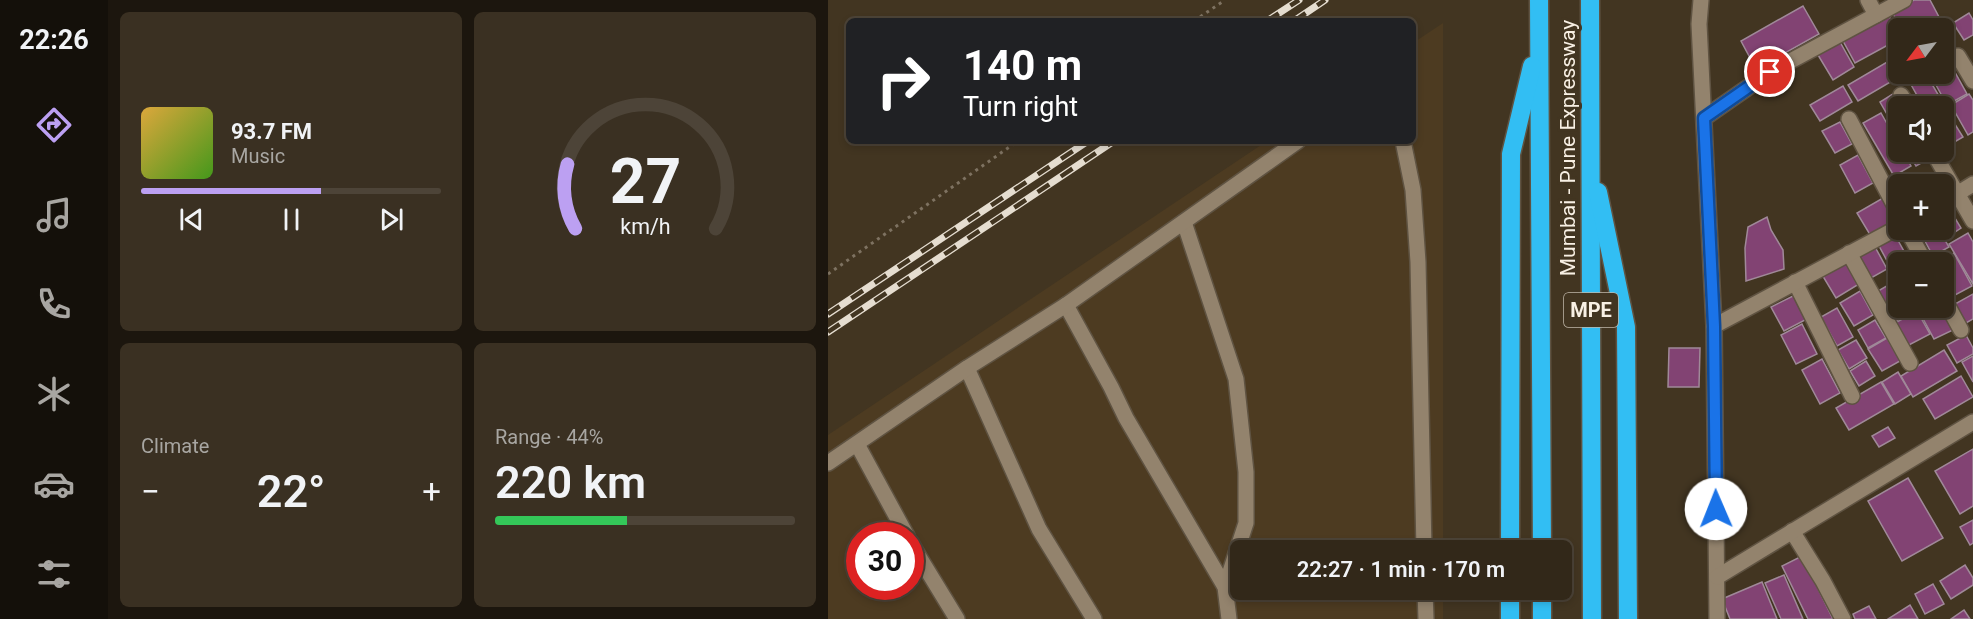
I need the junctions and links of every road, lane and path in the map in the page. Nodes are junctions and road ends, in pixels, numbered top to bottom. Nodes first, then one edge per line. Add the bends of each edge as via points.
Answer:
1 (1225, 0) edge
2 (1539, 0) edge
3 (1590, 0) edge
4 (1701, 0) edge
5 (1868, 0) edge
6 (1904, 0) edge
7 (1876, 15) junction
8 (1198, 18) edge
9 (1539, 37) junction
10 (1958, 57) dead end
11 (1973, 81) edge
12 (1704, 118) junction
13 (1849, 119) dead end
14 (1014, 144) edge
15 (1294, 144) edge
16 (1404, 144) edge
17 (1591, 155) junction
18 (1973, 184) edge
19 (1888, 193) edge
20 (1954, 196) edge
21 (1954, 201) edge
22 (1973, 221) edge
23 (1184, 222) junction
24 (1888, 233) edge
25 (1850, 253) junction
26 (828, 274) edge
27 (1795, 282) junction
28 (1066, 305) junction
29 (1954, 317) edge
30 (1714, 326) junction
31 (1961, 330) dead end
32 (1910, 363) dead end
33 (967, 368) junction
34 (1852, 396) dead end
35 (1973, 422) edge
36 (857, 444) junction
37 (828, 463) edge
38 (899, 522) edge
39 (1792, 531) junction
40 (1424, 540) edge
41 (1510, 540) edge
42 (1542, 540) edge
43 (924, 565) edge
44 (1717, 578) junction
45 (1226, 588) junction
46 (1425, 600) edge
47 (1510, 600) edge
48 (1542, 600) edge
49 (957, 619) edge
50 (1094, 619) edge
51 (1229, 619) edge
52 (1426, 619) edge
53 (1509, 619) edge
54 (1542, 619) edge
55 (1592, 619) edge
56 (1628, 619) edge
57 (1717, 619) edge
58 (1843, 619) edge

1 - 8 path
2 - 9 highway, Mumbai - Pune Expressway / MPE
3 - 17 highway, Mumbai - Pune Expressway / MPE
4 - 12 street
5 - 7 street
6 - 7 street
7 - 12 street via 1770,72
9 - 41 highway via 1511,154
9 - 42 highway, Mumbai - Pune Expressway / MPE
10 - 11 street
12 - 30 street
13 - 19 street
14 - 26 path
15 - 23 street
16 - 40 street via 1413,190 1418,262
17 - 55 highway, Mumbai - Pune Expressway / MPE
17 - 56 highway via 1626,327
18 - 20 street
21 - 22 street
23 - 28 street
23 - 45 street via 1236,379 1246,472 1246,523
24 - 25 street
25 - 27 street
25 - 32 street
27 - 30 street
27 - 34 street
28 - 33 street
28 - 45 street via 1125,418
29 - 31 street
30 - 44 street
33 - 36 street
33 - 50 street via 1039,530
35 - 39 street
36 - 37 street
36 - 38 street
39 - 44 street
39 - 58 street
43 - 49 street
44 - 57 street
45 - 51 street
46 - 52 street
47 - 53 highway
48 - 54 highway

